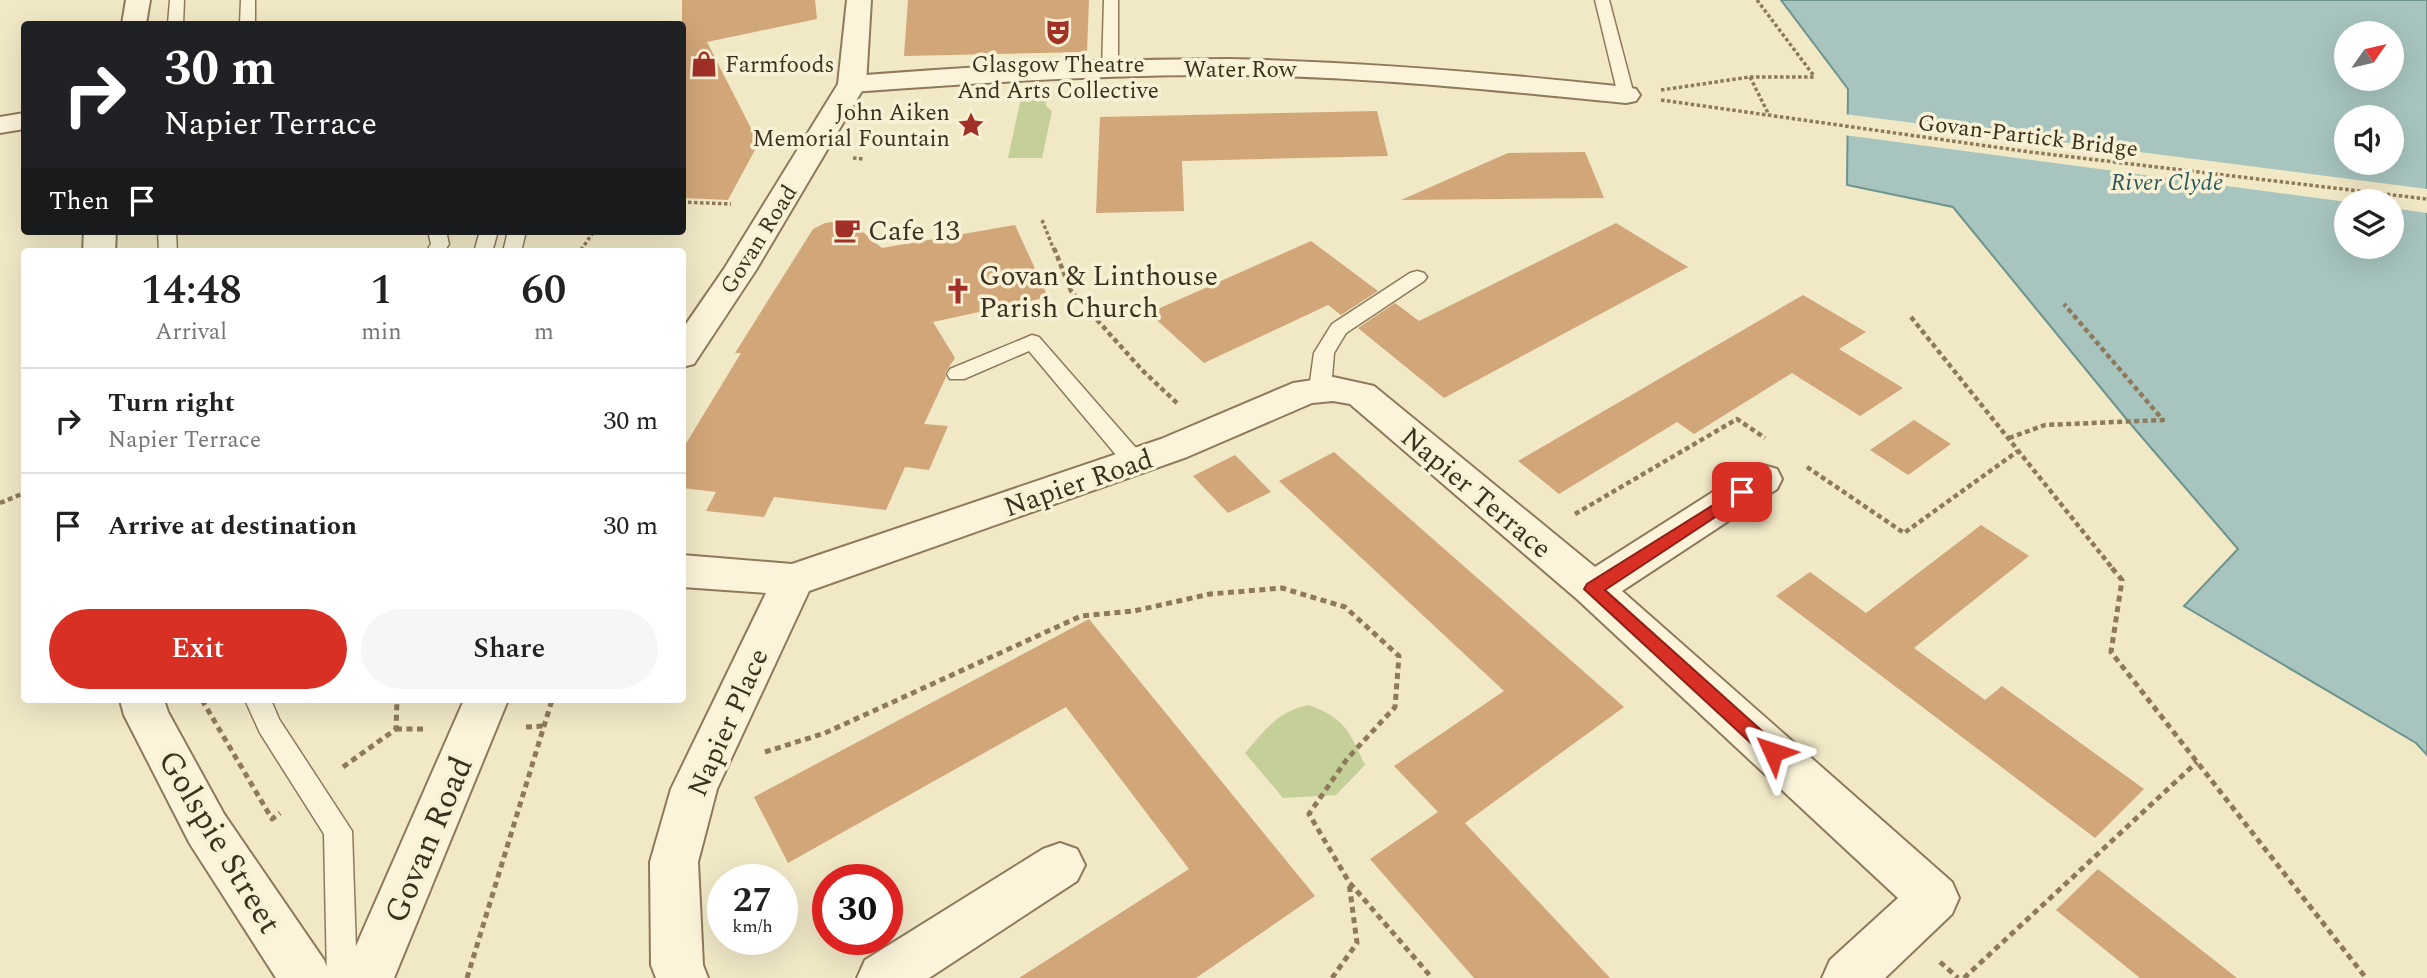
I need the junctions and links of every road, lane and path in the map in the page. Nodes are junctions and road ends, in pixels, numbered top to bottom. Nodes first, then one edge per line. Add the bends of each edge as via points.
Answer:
1 (138, 0) edge
2 (177, 0) edge
3 (248, 0) edge
4 (859, 0) edge
5 (1111, 0) edge
6 (1602, 0) edge
7 (1757, 0) edge
8 (134, 21) edge
9 (176, 21) edge
10 (248, 21) edge
11 (1110, 70) junction
12 (1750, 77) junction
13 (852, 84) junction
14 (1626, 95) junction
15 (1770, 115) junction
16 (21, 122) edge
17 (0, 125) edge
18 (2427, 199) edge
19 (686, 202) edge
20 (723, 204) dead end
21 (1042, 220) dead end
22 (1417, 277) dead end
23 (2064, 304) dead end
24 (1911, 317) dead end
25 (686, 350) edge
26 (957, 374) dead end
27 (1340, 392) junction
28 (1209, 433) junction
29 (2009, 438) junction
30 (1135, 462) junction
31 (1763, 479) dead end
32 (21, 494) edge
33 (0, 503) edge
34 (686, 570) edge
35 (793, 580) junction
36 (1593, 589) junction
37 (143, 703) edge
38 (259, 703) edge
39 (485, 703) edge
40 (551, 703) edge
41 (716, 741) junction
42 (2197, 762) junction
43 (1060, 865) dead end
44 (1349, 882) junction
45 (306, 978) edge
46 (342, 978) edge
47 (368, 978) edge
48 (467, 978) edge
49 (682, 978) edge
50 (883, 978) edge
51 (1332, 978) edge
52 (1432, 978) edge
53 (1848, 978) edge
54 (1964, 978) edge
55 (2366, 978) edge

1 - 8 street
2 - 9 lane
3 - 10 lane
4 - 13 street, Govan Road
5 - 11 lane
6 - 14 lane
7 - 12 path via 1814,77
11 - 13 street, Water Row
11 - 14 street, Water Row via 1279,68 1398,73
12 - 14 path
12 - 15 path
13 - 25 street, Govan Road
14 - 15 path, Govan-Partick Bridge
15 - 18 path, Govan-Partick Bridge via 2030,152
16 - 17 street
19 - 20 path
21 - 28 path via 1071,291 1143,371
22 - 27 lane via 1339,329 1324,352
23 - 29 path via 2163,420 2045,425
24 - 29 path
26 - 30 lane via 1032,342
27 - 28 street, Napier Road via 1306,391
27 - 36 street, Napier Terrace
28 - 30 street, Napier Road
29 - 42 path via 2122,580 2111,652
30 - 35 street, Napier Road
31 - 36 street
32 - 33 path
34 - 35 street
35 - 41 street, Napier Place
36 - 53 street, Napier Terrace via 1934,898
37 - 45 street, Golspie Street via 207,829
38 - 46 lane via 338,831
39 - 47 street, Govan Road
40 - 48 path
41 - 44 path via 746,757 825,733 1081,616 1134,611 1210,594 1282,588 1345,607 1399,656 1395,706 1347,759 1309,814
41 - 49 street, Napier Place via 694,789 674,862 677,965
42 - 54 path
42 - 55 path
43 - 50 street
44 - 51 path via 1357,943
44 - 52 path

